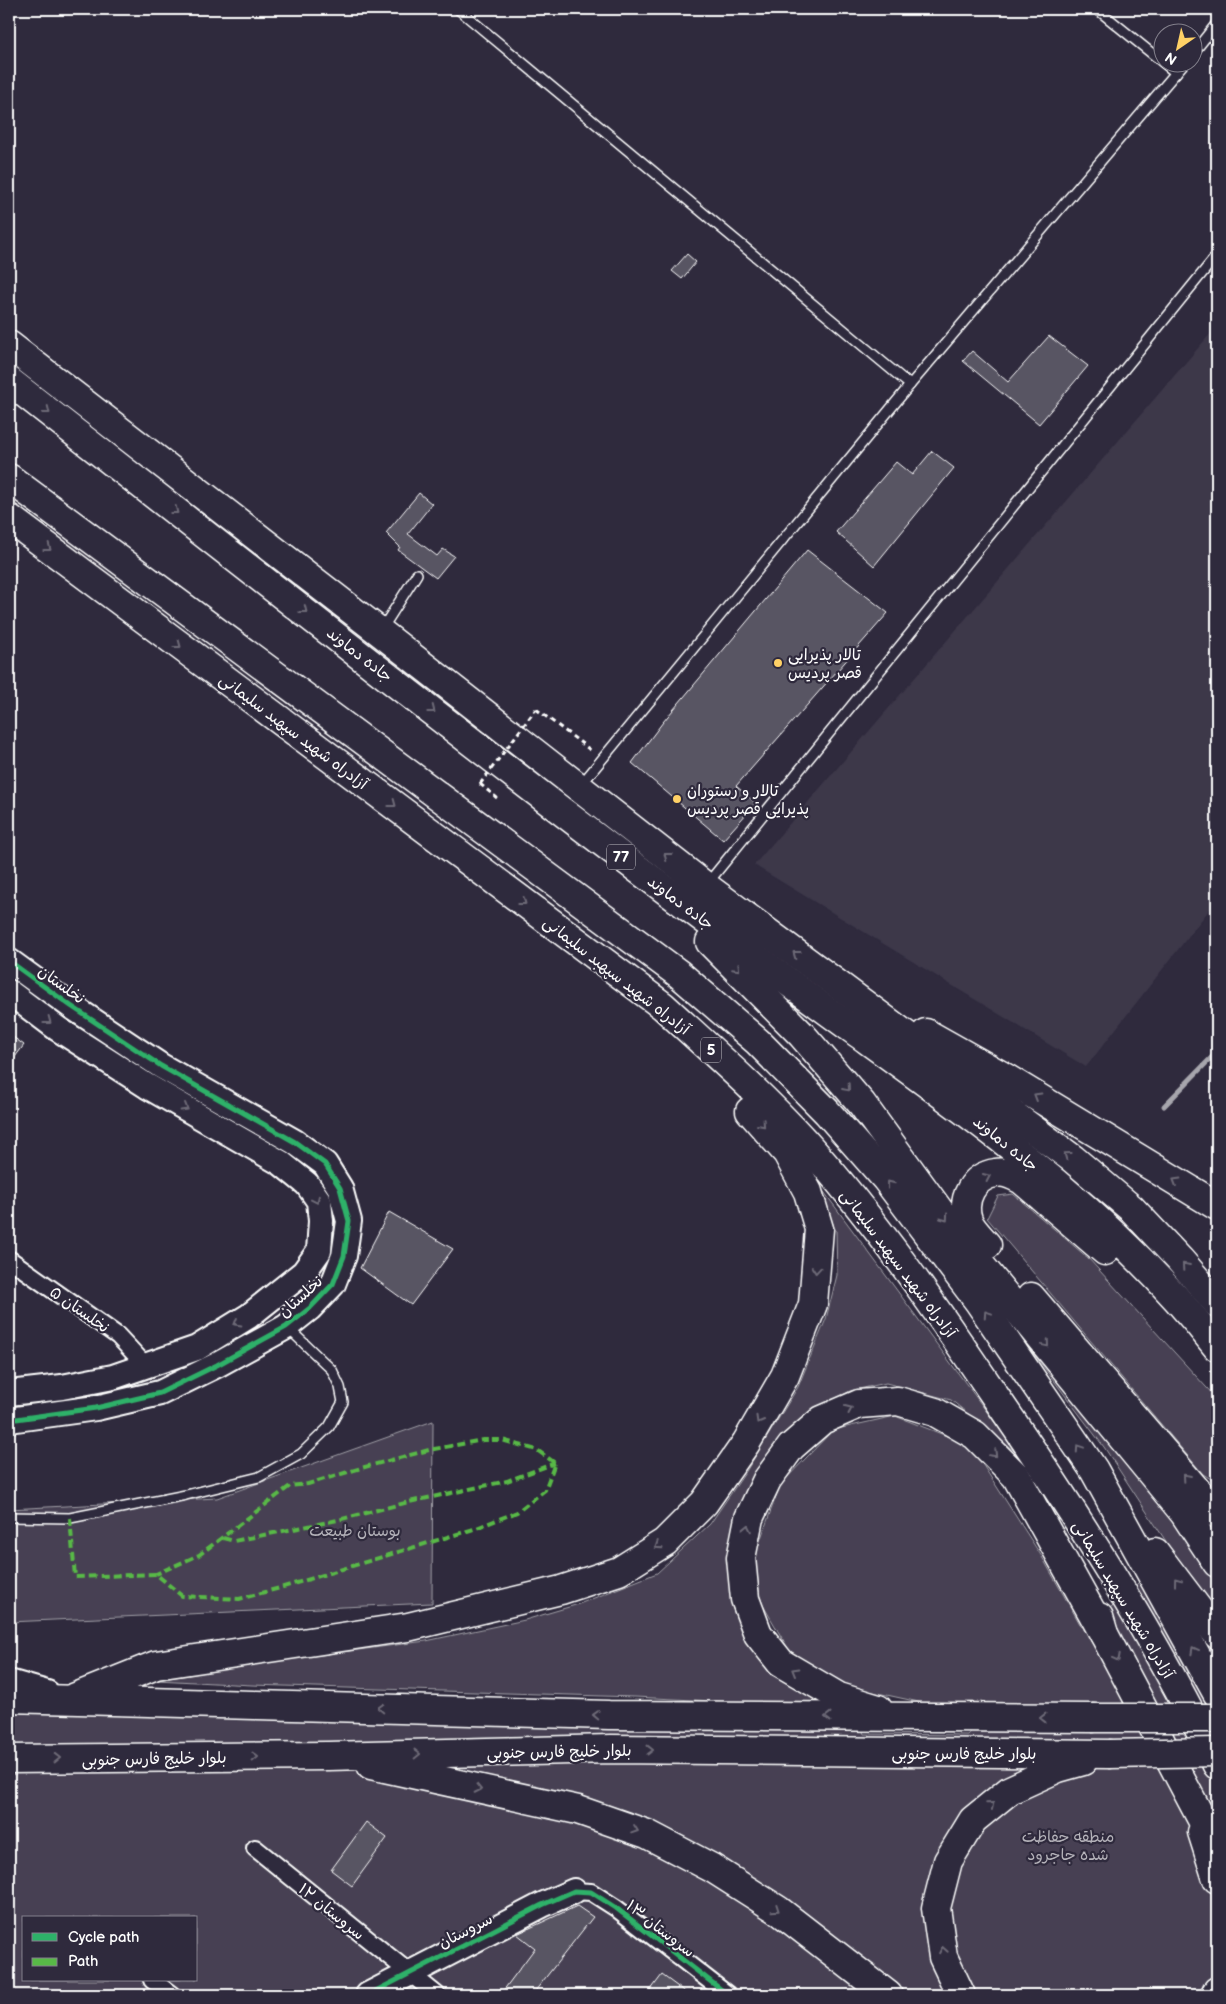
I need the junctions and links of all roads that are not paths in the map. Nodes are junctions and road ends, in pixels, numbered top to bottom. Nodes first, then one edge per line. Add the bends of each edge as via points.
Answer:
1 (458, 9) edge
2 (1097, 9) edge
3 (1217, 23) edge
4 (1204, 39) edge
5 (1176, 73) joint
6 (1217, 255) edge
7 (9, 344) edge
8 (9, 381) edge
9 (910, 385) junction
10 (9, 478) edge
11 (9, 518) edge
12 (417, 574) dead end
13 (380, 632) junction
14 (578, 788) junction
15 (613, 851) junction
16 (706, 886) junction
17 (9, 961) edge
18 (830, 979) junction
19 (9, 992) edge
20 (663, 1006) junction
21 (1217, 1206) edge
22 (9, 1259) edge
23 (1217, 1303) edge
24 (286, 1327) junction
25 (1217, 1347) edge
26 (1217, 1359) edge
27 (146, 1366) junction
28 (9, 1393) edge
29 (9, 1420) edge
30 (1094, 1470) junction
31 (1053, 1481) junction
32 (1217, 1514) edge
33 (9, 1517) edge
34 (1217, 1563) edge
35 (1104, 1634) junction
36 (1217, 1634) edge
37 (9, 1682) edge
38 (1217, 1693) edge
39 (9, 1698) edge
40 (71, 1699) junction
41 (904, 1717) junction
42 (1217, 1718) edge
43 (1217, 1752) edge
44 (1109, 1754) junction
45 (328, 1756) junction
46 (9, 1759) edge
47 (1217, 1765) edge
48 (1192, 1802) junction
49 (256, 1848) dead end
50 (1217, 1848) edge
51 (1217, 1879) edge
52 (574, 1891) joint
53 (409, 1973) junction
54 (155, 1982) edge
55 (1217, 1991) edge
56 (172, 1995) edge
57 (368, 1995) edge
58 (437, 1995) edge
59 (728, 1995) edge
60 (888, 1995) edge
61 (961, 1995) edge
62 (1215, 1995) edge

1 - 9 lane
2 - 5 lane
3 - 4 lane
5 - 9 lane
6 - 16 lane
7 - 13 highway, جاده دماوند / 77
8 -> 15 highway, جاده دماوند / 77
9 - 14 lane
30 -> 10 highway, آزادراه شهید سپهبد سلیمانی / 5 via 979,1302 886,1179 827,1112 758,1042 679,974
11 -> 20 highway, آزادراه شهید سپهبد سلیمانی / 5
12 - 13 lane
13 - 14 highway, جاده دماوند / 77
16 -> 14 highway, جاده دماوند / 77
15 - 25 highway, جاده دماوند / 77 via 823,1009 983,1123 1071,1195 1155,1274
15 -> 34 highway via 732,962 802,1034 850,1090 966,1246 1184,1513
18 -> 16 highway, جاده دماوند / 77
17 - 24 street, نخلستان via 161,1066 296,1142 325,1164 340,1188 348,1221 344,1256 333,1284
21 -> 18 highway via 1006,1078
23 -> 18 highway, جاده دماوند / 77 via 1132,1209 1073,1159
19 -> 27 street, نخلستان via 58,1029 147,1086 281,1163 307,1184 319,1201 319,1251 304,1272 250,1316 197,1348
20 - 31 highway, آزادراه شهید سپهبد سلیمانی / 5 via 738,1074 803,1140 859,1206 947,1325
20 -> 40 highway via 787,1153 808,1192 819,1228 813,1304 784,1376 746,1443 704,1503 665,1542 619,1571 561,1590 408,1627 156,1665
22 - 27 street, نخلستان ۵ via 118,1336
24 - 29 street, نخلستان via 160,1393 96,1408
24 - 33 lane via 332,1370 340,1386 342,1402 329,1427 301,1454 259,1477 186,1495 70,1518
32 -> 26 highway via 969,1223 965,1210 973,1185 984,1176 997,1173 1010,1174 1022,1180 1125,1268
27 - 28 street, نخلستان via 113,1377
36 -> 30 highway
38 -> 30 highway, آزادراه شهید سپهبد سلیمانی / 5
31 - 35 highway
31 - 47 highway, آزادراه شهید سپهبد سلیمانی / 5 via 1139,1620
41 -> 35 highway via 840,1697 781,1663 758,1634 745,1599 741,1558 749,1518 767,1480 791,1448 822,1420 859,1404 898,1401 935,1412 975,1435 1016,1476
35 -> 48 highway
37 - 40 street
39 - 40 highway
41 -> 40 highway via 610,1715
42 -> 41 highway, bridge
43 - 44 highway, bridge
45 -> 44 highway, بلوار خلیج فارس جنوبی via 611,1750
61 -> 44 highway via 944,1957 936,1908 948,1861 973,1820 1010,1790 1058,1768
46 -> 45 highway, بلوار خلیج فارس جنوبی
45 -> 60 highway via 578,1810 647,1834 712,1868 778,1910
48 - 50 highway
48 - 51 highway
49 - 53 street, سروستان ۱۲
52 - 53 street, سروستان
52 - 59 street, سروستان ۱۳ via 591,1892 616,1908
53 - 57 street, سروستان
53 - 58 street, سروستان ۱۲
54 - 56 street
55 - 62 highway

